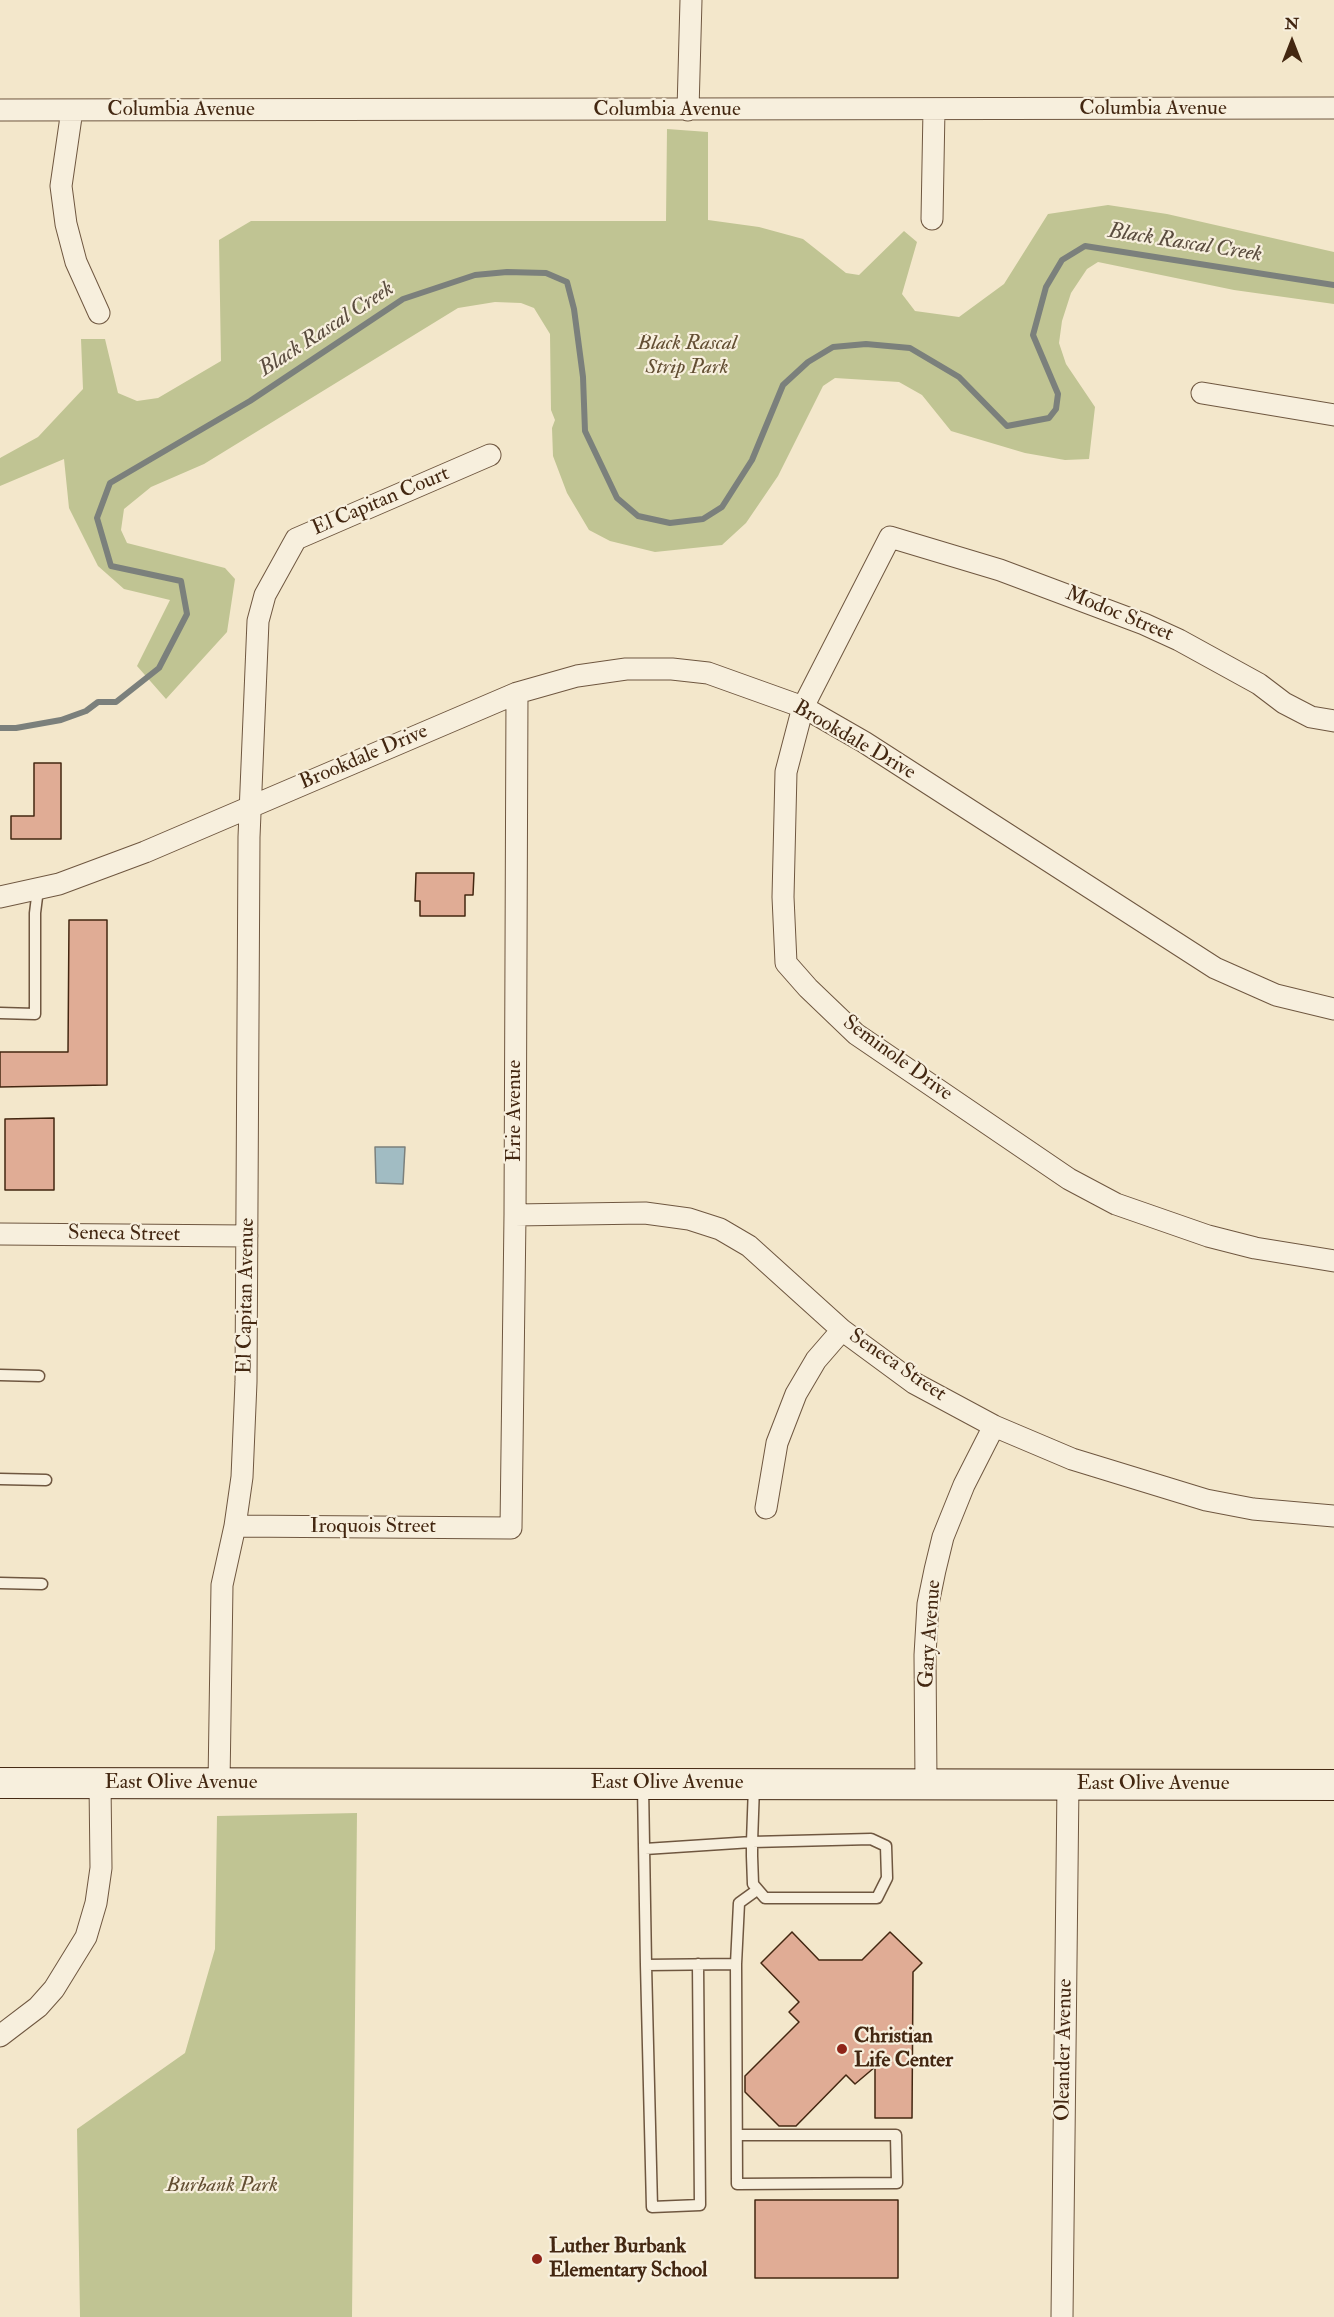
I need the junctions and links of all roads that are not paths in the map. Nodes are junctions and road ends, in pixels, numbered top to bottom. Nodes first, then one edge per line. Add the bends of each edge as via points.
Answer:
1 (691, 0) edge
2 (1334, 108) edge
3 (933, 109) junction
4 (0, 110) edge
5 (72, 110) junction
6 (688, 110) junction
7 (932, 219) dead end
8 (99, 313) dead end
9 (1202, 393) dead end
10 (1334, 415) edge
11 (490, 455) dead end
12 (890, 537) joint
13 (517, 693) junction
14 (803, 707) junction
15 (1334, 721) edge
16 (251, 807) junction
17 (38, 889) junction
18 (0, 897) edge
19 (1334, 1009) edge
20 (0, 1013) edge
21 (515, 1215) junction
22 (0, 1234) edge
23 (247, 1236) junction
24 (1334, 1261) edge
25 (842, 1330) junction
26 (0, 1375) edge
27 (39, 1376) dead end
28 (994, 1426) junction
29 (0, 1479) edge
30 (46, 1480) dead end
31 (766, 1508) dead end
32 (1334, 1516) edge
33 (235, 1526) junction
34 (511, 1528) joint
35 (0, 1583) edge
36 (42, 1584) dead end
37 (0, 1783) edge
38 (100, 1783) junction
39 (219, 1783) junction
40 (643, 1783) junction
41 (754, 1783) junction
42 (926, 1783) junction
43 (1068, 1783) junction
44 (1334, 1785) edge
45 (752, 1842) junction
46 (645, 1849) junction
47 (758, 1890) junction
48 (698, 1964) junction
49 (736, 1964) junction
50 (646, 1965) junction
51 (0, 2036) edge
52 (737, 2135) junction
53 (1062, 2317) edge

1 - 6 street
2 - 3 street, Columbia Avenue
3 - 6 street, Columbia Avenue
3 - 7 street
4 - 5 street, Columbia Avenue
5 - 6 street, Columbia Avenue
5 - 8 street via 61,186 66,224 76,262
9 - 10 street
11 - 16 street, El Capitan Court via 296,539 265,595 258,621
12 - 14 street, Seminole Drive
12 - 15 street, Modoc Street via 1000,570 1144,624 1259,684 1311,717
13 - 14 street, Brookdale Drive via 577,676 626,669 672,669 708,674
13 - 16 street, Brookdale Drive
13 - 21 street, Erie Avenue
14 - 19 street, Brookdale Drive via 864,742 1215,968 1276,995
14 - 24 street, Seminole Drive via 786,772 783,897 786,963 808,988 856,1034 1069,1179 1116,1204 1208,1236
16 - 17 street, Brookdale Drive via 145,852
16 - 23 street, El Capitan Avenue
17 - 18 street, Brookdale Drive
17 - 20 lane via 35,1014
21 - 25 street, Seneca Street via 645,1213 689,1219 720,1229 775,1266
21 - 34 street, Erie Avenue
22 - 23 street, Seneca Street
23 - 33 street, El Capitan Avenue via 242,1477
25 - 28 street, Seneca Street via 914,1383
25 - 31 street via 816,1360 796,1394 777,1443
26 - 27 lane
28 - 32 street, Seneca Street via 1072,1459 1206,1500 1253,1509
28 - 42 street, Gary Avenue via 943,1537 928,1604
29 - 30 lane
33 - 34 street, Iroquois Street
33 - 39 street, El Capitan Avenue via 222,1585
35 - 36 lane
37 - 38 main road, East Olive Avenue
38 - 39 main road, East Olive Avenue
38 - 51 street via 101,1868 86,1937 54,1989 38,2007
39 - 40 main road, East Olive Avenue
40 - 41 main road, East Olive Avenue
40 - 46 lane
41 - 42 main road, East Olive Avenue
41 - 45 lane
42 - 43 main road, East Olive Avenue
43 - 44 main road, East Olive Avenue
43 - 53 street, Oleander Avenue
45 - 46 lane
45 - 47 lane via 753,1884
45 - 47 lane via 871,1839 886,1846 887,1878 877,1898 765,1898
46 - 50 lane
47 - 49 lane via 739,1903
48 - 49 lane
48 - 50 lane
48 - 50 lane via 700,2205 652,2207
49 - 52 lane
52 - 52 lane via 737,2184 897,2183 896,2135

